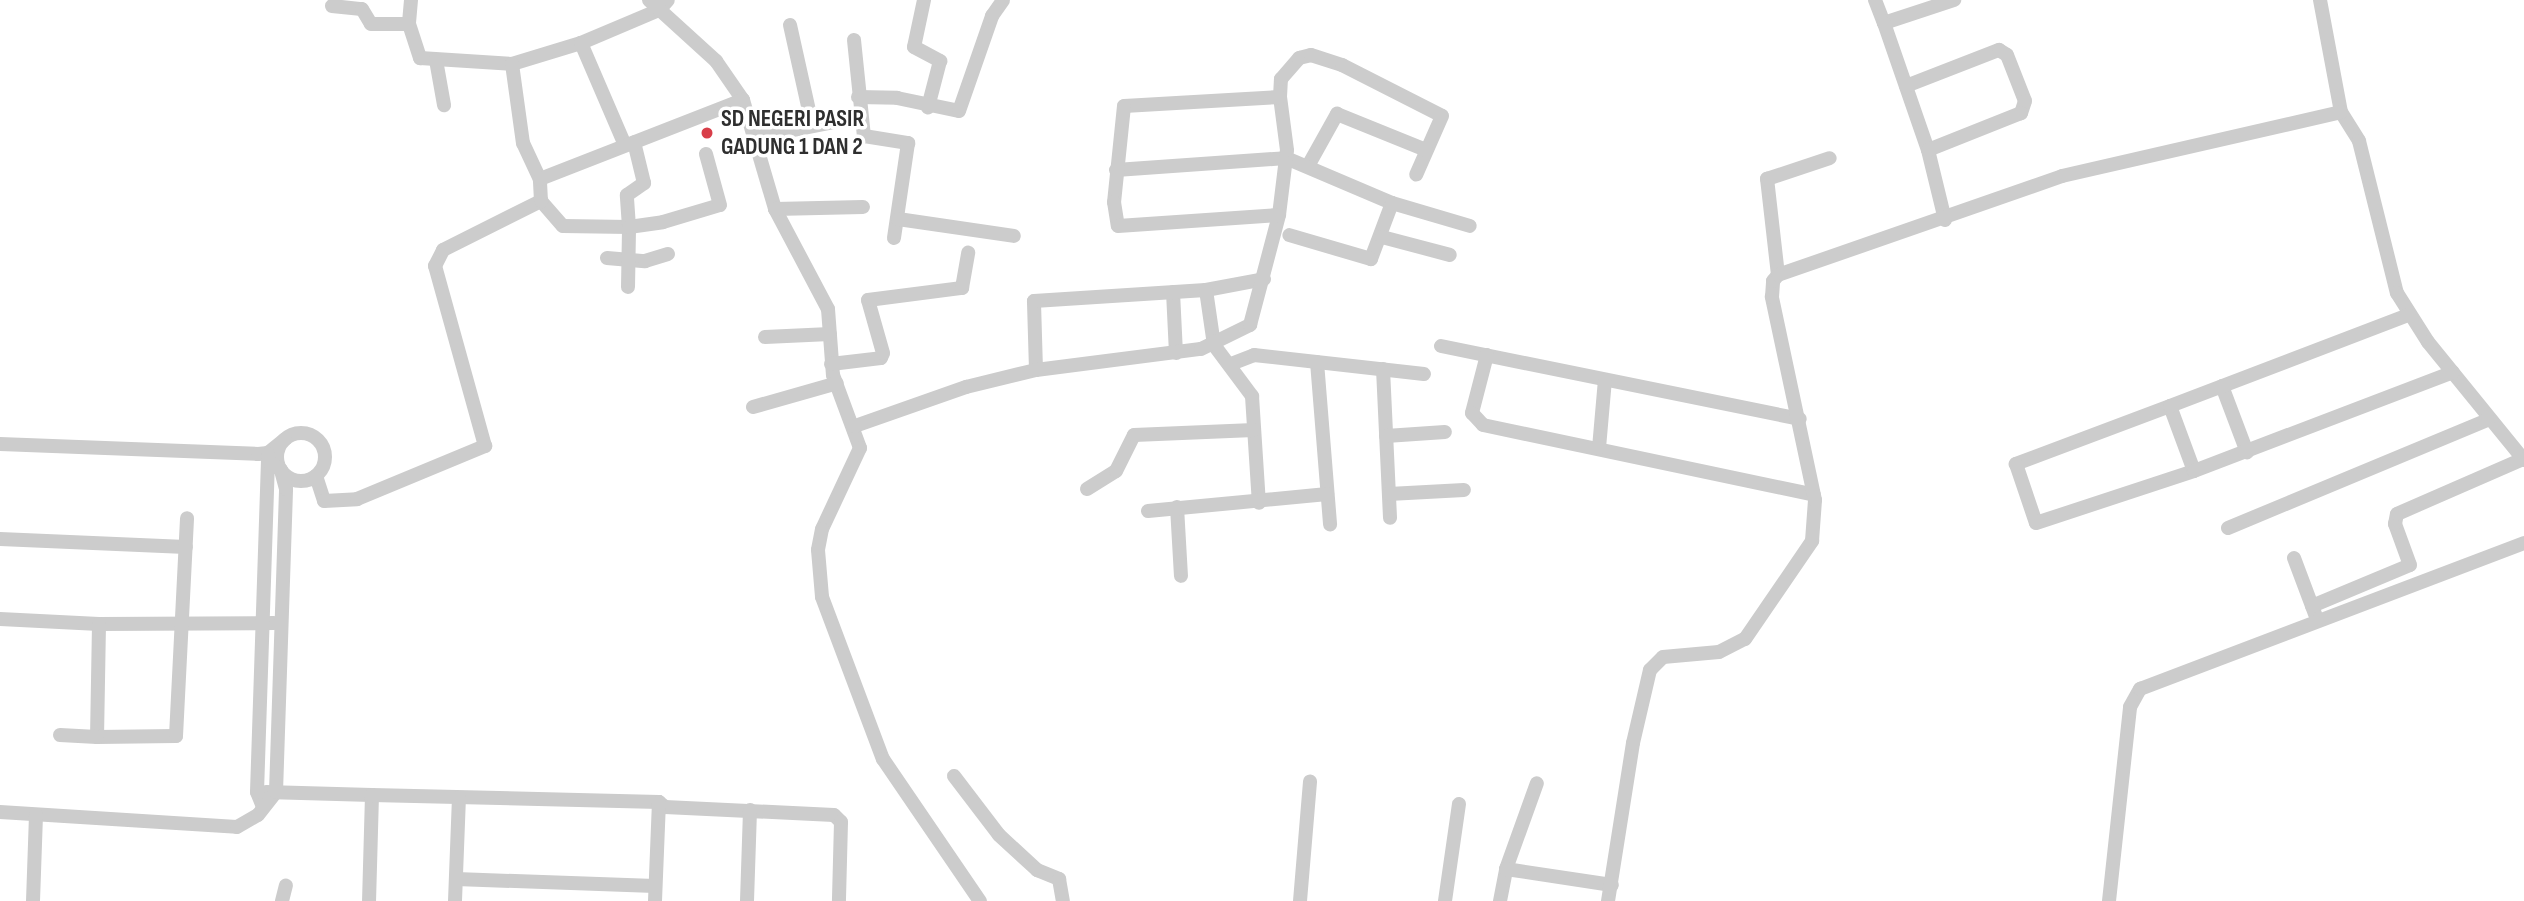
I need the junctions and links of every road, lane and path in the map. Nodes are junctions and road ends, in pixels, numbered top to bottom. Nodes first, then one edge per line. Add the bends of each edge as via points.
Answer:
1 (411, 0) edge
2 (924, 0) edge
3 (1003, 0) edge
4 (1875, 0) edge
5 (1954, 0) edge
6 (2320, 0) edge
7 (658, 3) edge
8 (332, 6) dead end
9 (1884, 23) junction
10 (409, 24) junction
11 (790, 25) dead end
12 (854, 40) dead end
13 (581, 43) junction
14 (436, 60) junction
15 (512, 64) junction
16 (1906, 86) junction
17 (858, 97) junction
18 (1280, 97) junction
19 (743, 100) junction
20 (444, 105) dead end
21 (928, 107) junction
22 (2341, 112) junction
23 (860, 117) junction
24 (812, 124) junction
25 (757, 137) junction
26 (629, 143) junction
27 (1426, 150) junction
28 (1928, 150) junction
29 (706, 154) dead end
30 (1830, 158) dead end
31 (1297, 162) junction
32 (1116, 170) junction
33 (1416, 175) dead end
34 (540, 179) junction
35 (541, 201) junction
36 (1392, 204) junction
37 (863, 207) dead end
38 (775, 209) junction
39 (1279, 215) junction
40 (898, 219) junction
41 (1945, 220) junction
42 (1470, 226) dead end
43 (629, 227) junction
44 (1289, 235) dead end
45 (1014, 236) dead end
46 (1382, 237) junction
47 (894, 238) dead end
48 (968, 253) dead end
49 (668, 254) dead end
50 (1450, 255) dead end
51 (607, 258) dead end
52 (629, 259) junction
53 (1778, 275) junction
54 (1264, 279) junction
55 (628, 287) dead end
56 (1206, 290) junction
57 (1173, 292) junction
58 (2408, 315) junction
59 (830, 334) junction
60 (765, 337) dead end
61 (1216, 346) junction
62 (1441, 346) dead end
63 (1175, 353) junction
64 (1487, 355) junction
65 (1230, 362) junction
66 (1317, 362) junction
67 (831, 364) junction
68 (1383, 369) junction
69 (1036, 370) junction
70 (2453, 372) junction
71 (1424, 374) dead end
72 (1605, 380) junction
73 (837, 383) junction
74 (2222, 386) junction
75 (2170, 406) junction
76 (753, 407) dead end
77 (1800, 419) junction
78 (2488, 420) junction
79 (855, 426) junction
80 (1254, 430) junction
81 (1445, 432) dead end
82 (1386, 436) junction
83 (285, 439) junction
84 (0, 444) edge
85 (1599, 449) junction
86 (2246, 452) junction
87 (268, 457) junction
88 (2523, 460) edge
89 (281, 470) junction
90 (2193, 471) junction
91 (316, 476) junction
92 (1087, 489) dead end
93 (1464, 490) dead end
94 (1327, 494) junction
95 (1389, 494) junction
96 (1814, 495) junction
97 (1259, 503) junction
98 (1177, 507) junction
99 (1148, 511) dead end
100 (187, 518) dead end
101 (1391, 518) dead end
102 (1330, 524) dead end
103 (2228, 528) dead end
104 (0, 539) edge
105 (2524, 543) edge
106 (186, 547) junction
107 (2294, 558) dead end
108 (1181, 576) dead end
109 (2312, 606) junction
110 (0, 619) edge
111 (2318, 622) junction
112 (99, 624) junction
113 (178, 626) junction
114 (273, 628) junction
115 (60, 736) dead end
116 (97, 737) junction
117 (954, 776) dead end
118 (1310, 781) dead end
119 (1537, 783) dead end
120 (257, 792) junction
121 (276, 792) junction
122 (372, 795) junction
123 (459, 798) junction
124 (659, 802) junction
125 (1459, 804) dead end
126 (263, 807) junction
127 (750, 810) junction
128 (0, 812) edge
129 (36, 815) junction
130 (1506, 869) junction
131 (456, 879) junction
132 (286, 885) dead end
133 (1612, 885) junction
134 (655, 894) edge
135 (33, 901) edge
136 (282, 901) edge
137 (369, 901) edge
138 (455, 901) edge
139 (747, 901) edge
140 (839, 901) edge
141 (981, 901) edge
142 (1063, 901) edge
143 (1300, 901) edge
144 (1445, 901) edge
145 (1500, 901) edge
146 (1608, 901) edge
147 (2109, 901) edge

1 - 10 street
2 - 21 street via 914,47 940,61
3 - 21 street via 992,16 962,109
4 - 9 street
5 - 9 street
6 - 22 street
7 - 13 street
7 - 19 street via 716,61
8 - 10 street via 365,11 371,24
9 - 16 street
10 - 14 street via 417,55
11 - 24 street
12 - 17 street
13 - 15 street
13 - 26 street
14 - 15 street
14 - 20 street
15 - 34 street via 523,143
16 - 28 street
16 - 28 street via 1999,50 2007,55 2025,101 2021,113
17 - 21 street via 895,97
17 - 23 street
18 - 27 street via 1281,79 1304,55 1342,65 1443,117
18 - 31 street
18 - 32 street via 1124,106
19 - 25 street
19 - 26 street
22 - 41 street via 2062,176
22 - 58 street via 2359,141 2392,277
23 - 24 street
23 - 40 street via 866,138 908,144
24 - 25 street
25 - 38 street
26 - 34 street
26 - 43 street via 644,183 628,195
27 - 31 street via 1337,114
27 - 33 street
28 - 41 street
29 - 43 street via 720,200 716,209
30 - 53 street via 1767,178
31 - 32 street
31 - 36 street
31 - 39 street
32 - 39 street via 1114,221 1118,226
34 - 35 street
35 - 43 street via 563,226
35 - 91 street via 454,242 443,250 435,266 486,444 357,499 324,501
36 - 42 street
36 - 46 street
37 - 38 street
38 - 59 street via 823,299
39 - 54 street
40 - 45 street
40 - 47 street
41 - 53 street
43 - 52 street
44 - 46 street via 1371,259
46 - 50 street
48 - 67 street via 962,288 868,300 881,358
49 - 52 street via 652,260
51 - 52 street
52 - 55 street
53 - 77 street via 1772,297
54 - 56 street
54 - 61 street via 1250,325
56 - 57 street
56 - 61 street
57 - 63 street
57 - 69 street via 1034,301
58 - 70 street
58 - 74 street
59 - 60 street
59 - 67 street
61 - 63 street
61 - 65 street
62 - 64 street
63 - 69 street
64 - 72 street
64 - 85 street via 1472,413 1477,423
65 - 66 street via 1254,355
65 - 80 street via 1251,390
66 - 68 street
66 - 94 street
67 - 73 street
68 - 71 street
68 - 82 street
69 - 79 street via 967,387
70 - 78 street
70 - 86 street
72 - 77 street
72 - 85 street
73 - 76 street
73 - 79 street
74 - 75 street
74 - 86 street
75 - 90 street
75 - 90 street via 2019,462 2015,470 2019,482 2033,519 2042,524
77 - 96 street
78 - 88 street
78 - 103 street
79 - 141 street via 860,456 822,529 818,550 830,628 883,759
80 - 92 street via 1134,435 1116,471
80 - 97 street
81 - 82 street
82 - 95 street
83 - 87 street
83 - 89 street via 277,457
83 - 91 street via 299,433 320,442 325,464
84 - 87 street
85 - 96 street
86 - 90 street
87 - 89 street
87 - 114 street
88 - 109 street via 2397,514 2395,524 2410,565
89 - 91 street via 293,480
89 - 114 street via 286,489
93 - 95 street
94 - 97 street
94 - 102 street
95 - 101 street
96 - 133 street via 1812,541 1755,629 1727,650 1663,657 1650,670 1633,743
97 - 98 street
98 - 99 street
98 - 108 street
100 - 106 street
104 - 106 street
105 - 111 street
106 - 113 street
107 - 109 street
109 - 111 street
110 - 112 street
111 - 147 street via 2137,692 2130,707
112 - 113 street
112 - 116 street
113 - 114 street
113 - 116 street via 176,736
114 - 120 street
114 - 121 street
115 - 116 street
117 - 142 street via 999,835 1037,870 1059,879
118 - 143 street
119 - 130 street
120 - 121 street
120 - 126 street
121 - 122 street
121 - 126 street
122 - 123 street
122 - 137 street
123 - 124 street
123 - 131 street
124 - 127 street via 665,807
124 - 134 street
125 - 144 street
126 - 129 street via 237,827
127 - 139 street
127 - 140 street via 839,817
128 - 129 street
129 - 135 street
130 - 133 street
130 - 145 street
131 - 134 street
131 - 138 street
132 - 136 street
133 - 146 street

